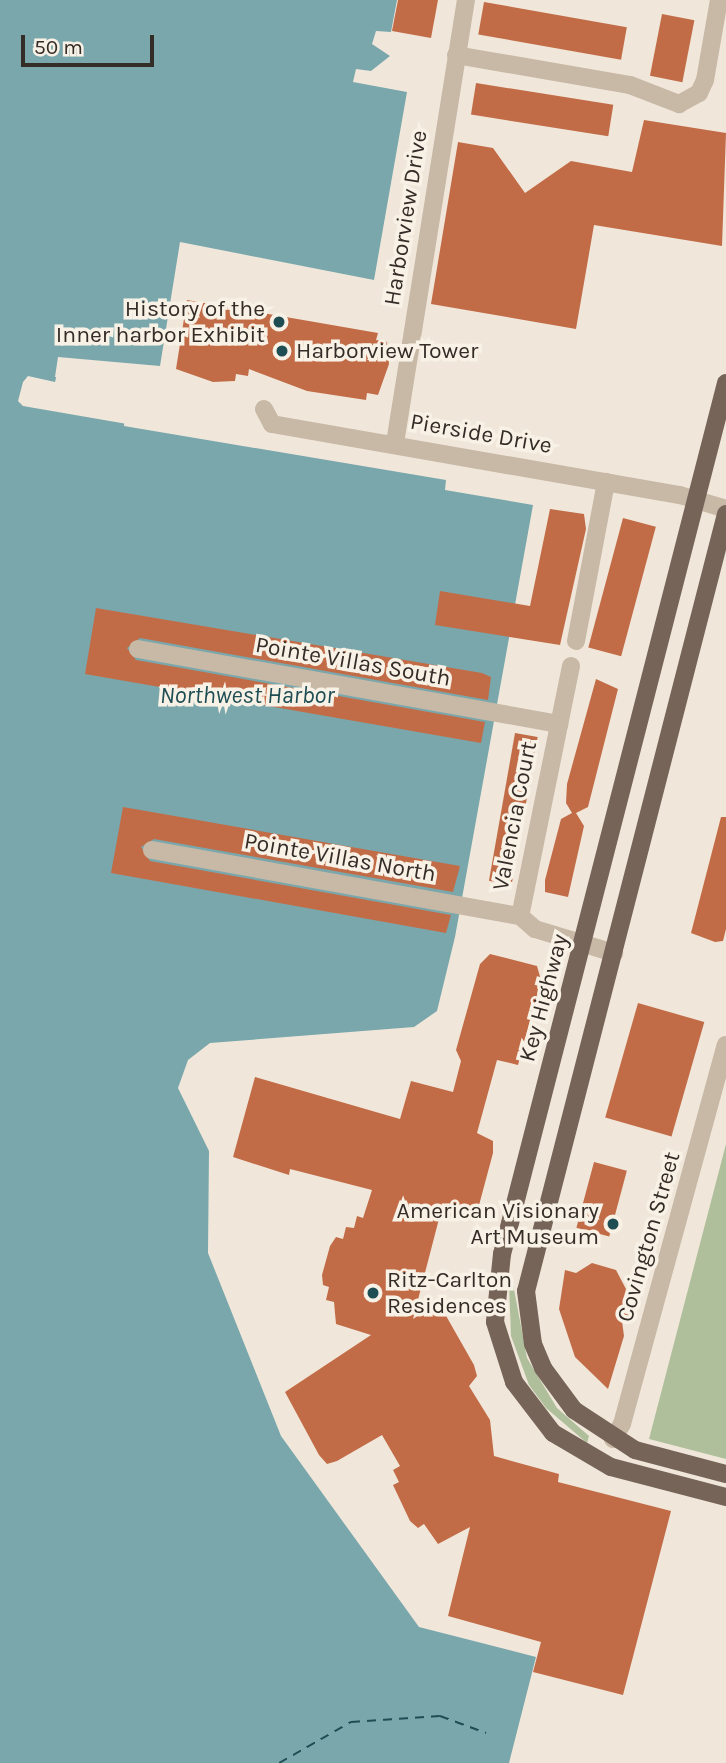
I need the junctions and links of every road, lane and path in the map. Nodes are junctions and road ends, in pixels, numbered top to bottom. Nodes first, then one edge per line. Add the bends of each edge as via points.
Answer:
1 (466, 0) edge
2 (719, 0) edge
3 (456, 55) junction
4 (726, 383) edge
5 (264, 409) dead end
6 (395, 443) junction
7 (606, 482) junction
8 (697, 500) junction
9 (726, 509) edge
10 (726, 514) edge
11 (576, 641) dead end
12 (138, 649) dead end
13 (571, 666) dead end
14 (559, 724) junction
15 (152, 850) dead end
16 (520, 916) junction
17 (583, 944) junction
18 (614, 953) junction
19 (726, 1045) edge
20 (613, 1438) junction
21 (726, 1474) edge
22 (726, 1497) edge

1 - 3 street, Harborview Drive
2 - 3 street via 705,80 699,93 679,104 630,85
3 - 6 street, Harborview Drive
4 - 8 main road, Key Highway
5 - 6 street, Pierside Drive via 272,424
6 - 7 street, Pierside Drive
7 - 8 street, Pierside Drive
7 - 11 street
8 - 9 street, Pierside Drive
8 - 17 main road, Key Highway
10 - 18 main road
12 - 14 street, Pointe Villas South
13 - 14 street, Valencia Court
14 - 16 street, Valencia Court
15 - 16 street, Pointe Villas North
16 - 17 street, Valencia Court via 535,929
17 - 18 street, Valencia Court
17 - 22 main road, Key Highway via 502,1254 495,1322 502,1353 534,1413 587,1457
18 - 20 main road via 526,1291 533,1344 543,1368 574,1410
19 - 20 street, Covington Street via 622,1424
20 - 21 main road via 635,1450

